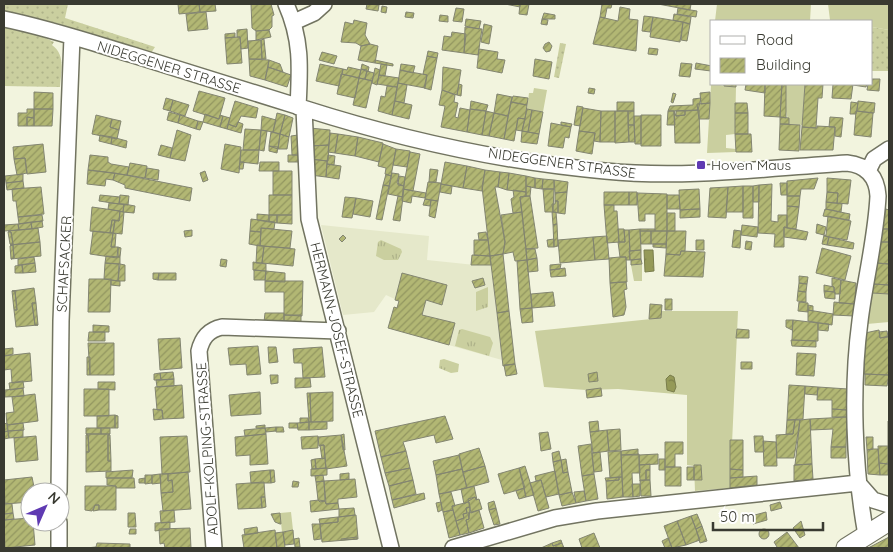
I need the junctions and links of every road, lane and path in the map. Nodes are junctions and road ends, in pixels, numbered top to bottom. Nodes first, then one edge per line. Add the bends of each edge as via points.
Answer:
1 (286, 4) edge
2 (324, 4) edge
3 (4, 19) edge
4 (294, 22) junction
5 (72, 37) junction
6 (301, 108) junction
7 (889, 149) edge
8 (868, 171) junction
9 (338, 331) junction
10 (59, 482) edge
11 (858, 484) junction
12 (889, 505) edge
13 (889, 521) edge
14 (59, 532) edge
15 (866, 535) junction
16 (59, 548) edge
17 (214, 548) edge
18 (391, 548) edge
19 (453, 548) edge
20 (846, 548) edge

1 - 4 street, HERMANN-JOSEF-STRASSE
2 - 4 street via 314,13
3 - 5 street, NIDEGGENER STRASSE
4 - 6 street, HERMANN-JOSEF-STRASSE via 299,52
5 - 6 street, NIDEGGENER STRASSE
5 - 10 street, SCHAFSACKER via 61,321
6 - 8 street, NIDEGGENER STRASSE via 432,142 516,159 603,171 702,174 847,163
6 - 9 street, HERMANN-JOSEF-STRASSE via 307,210
7 - 8 street via 874,159
8 - 11 street via 875,179 878,196 858,336
9 - 17 street, ADOLF-KOLPING-STRASSE via 222,327 205,336 199,351
9 - 18 street, HERMANN-JOSEF-STRASSE
11 - 12 street via 873,500
11 - 15 street
11 - 19 street via 597,511 555,518
13 - 15 street
14 - 16 street
15 - 20 street

